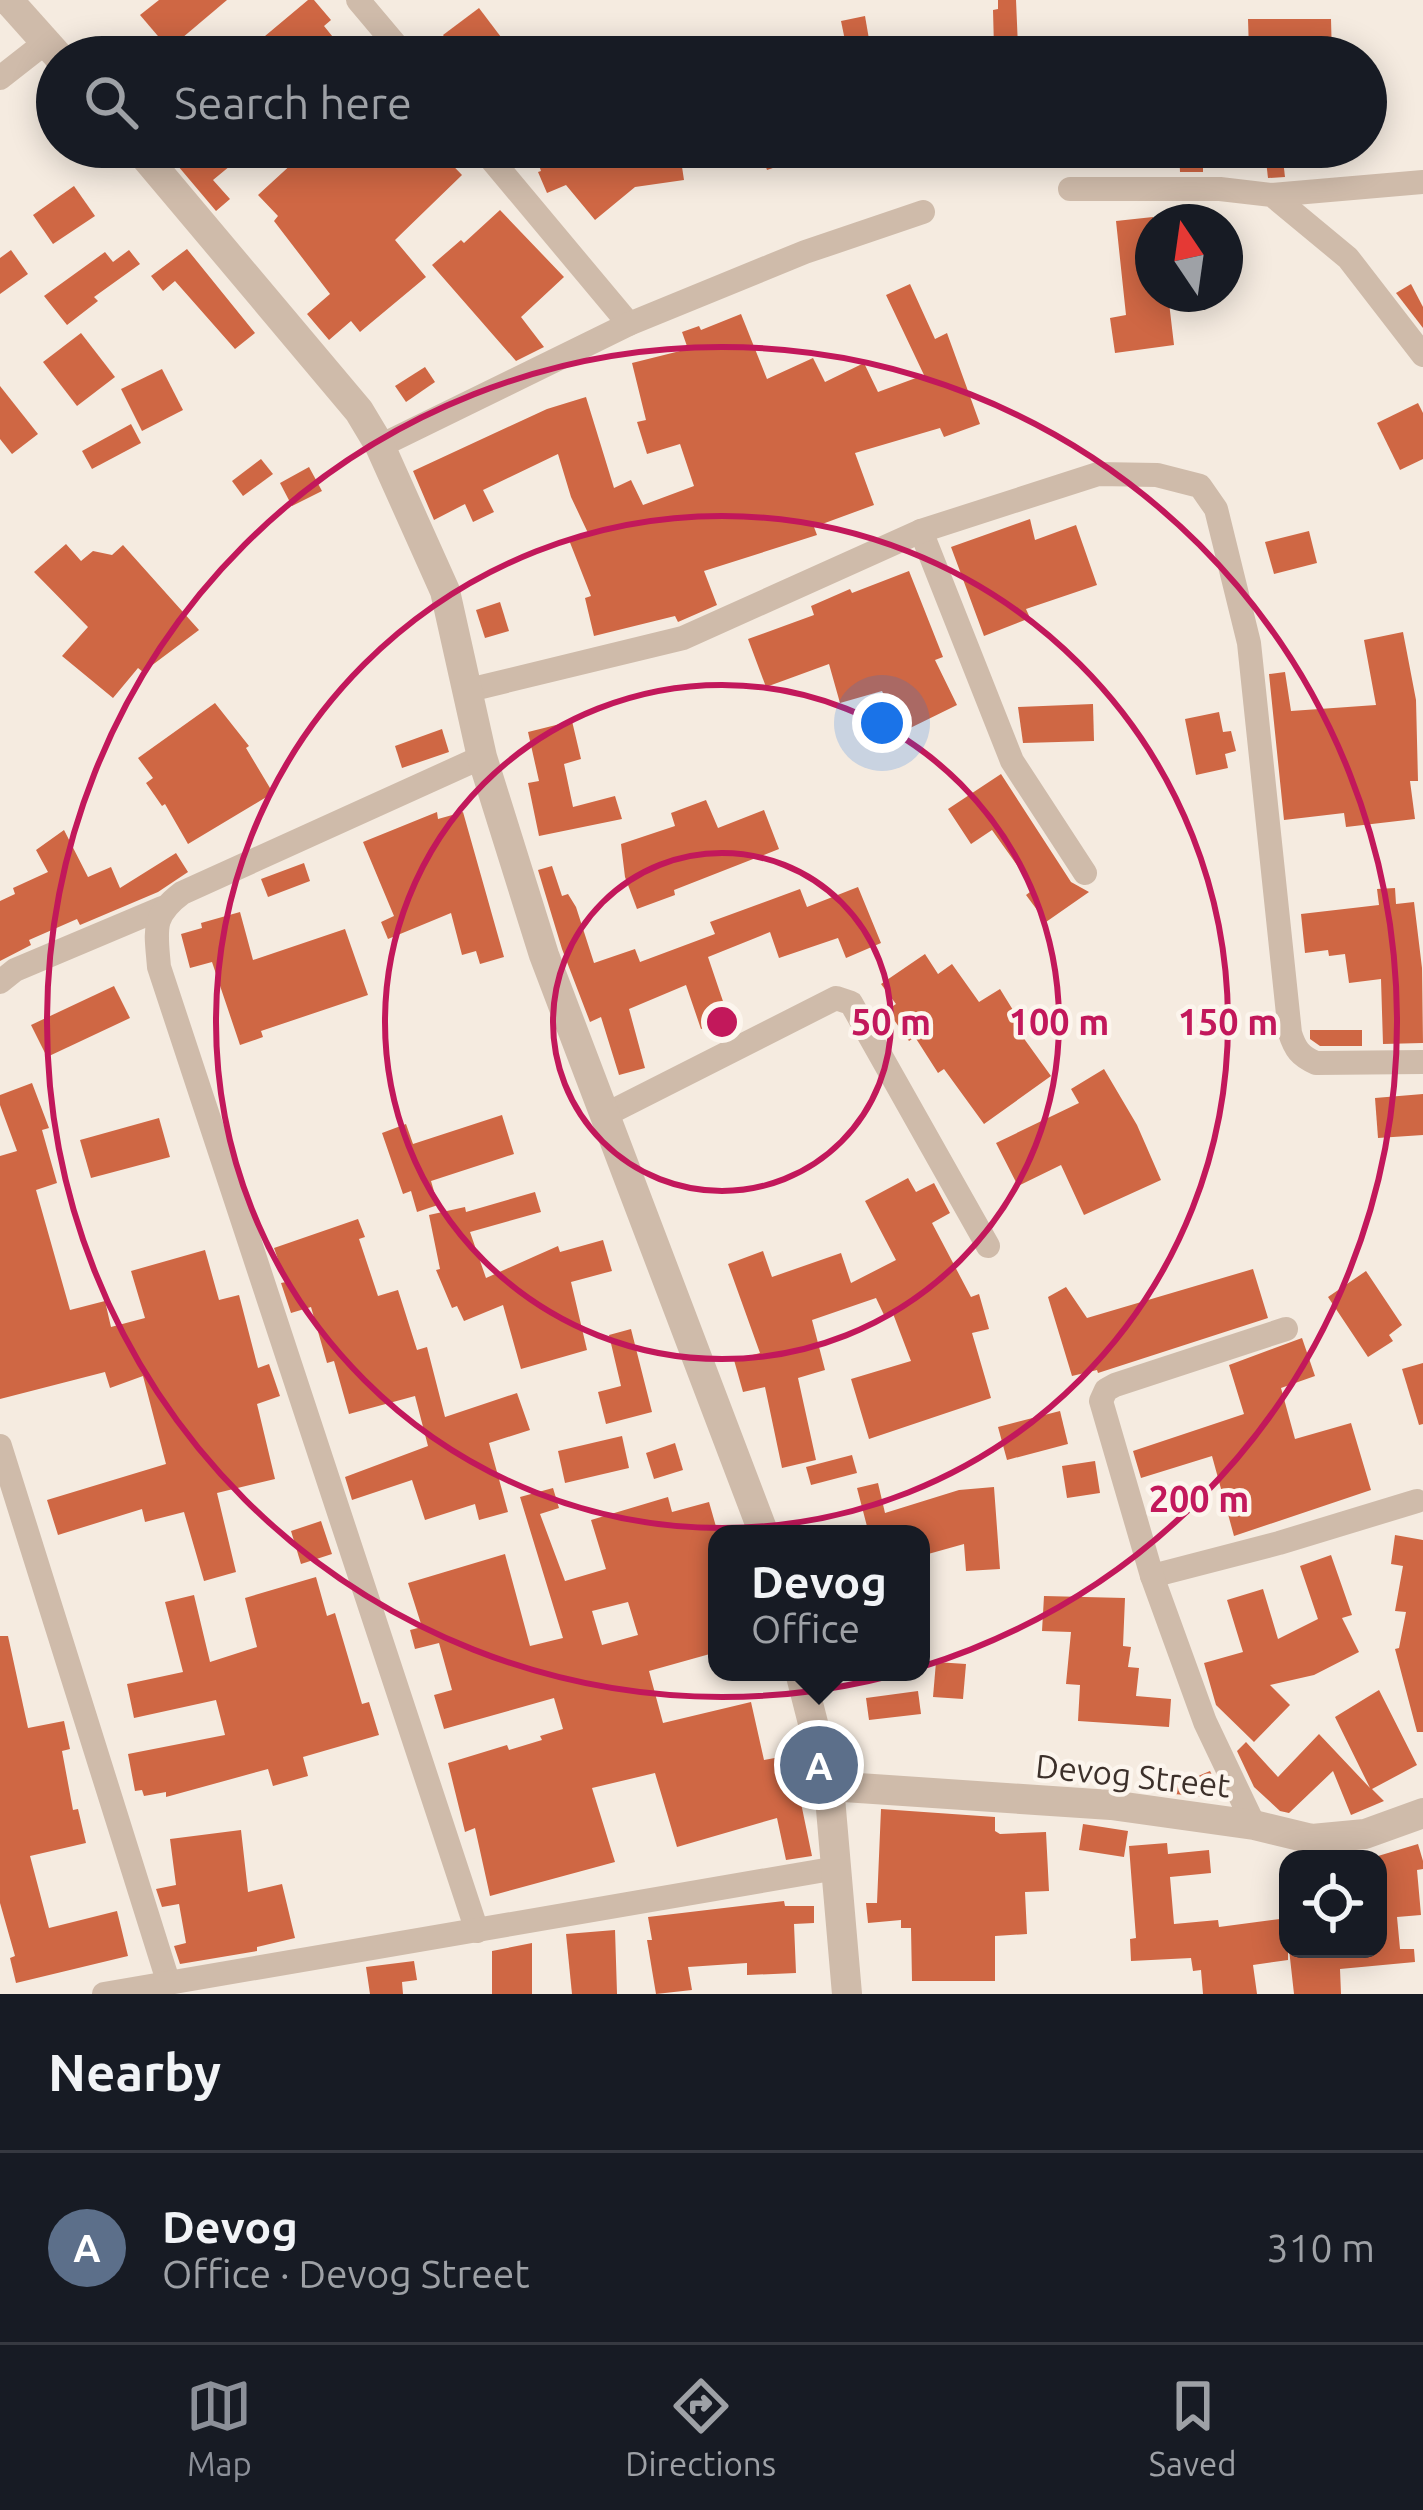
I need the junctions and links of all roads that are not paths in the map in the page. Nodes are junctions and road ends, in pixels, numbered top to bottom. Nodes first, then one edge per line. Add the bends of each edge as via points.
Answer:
1 (8, 0) edge
2 (358, 0) edge
3 (40, 36) edge
4 (388, 36) edge
5 (36, 59) edge
6 (0, 79) edge
7 (155, 168) edge
8 (499, 168) edge
9 (1423, 182) edge
10 (1070, 188) dead end
11 (1272, 195) junction
12 (922, 212) dead end
13 (629, 324) junction
14 (1423, 356) edge
15 (380, 446) junction
16 (920, 531) junction
17 (469, 690) junction
18 (482, 758) junction
19 (1085, 873) dead end
20 (162, 908) junction
21 (0, 982) edge
22 (1423, 1061) edge
23 (605, 1115) junction
24 (988, 1246) dead end
25 (1286, 1329) dead end
26 (0, 1446) edge
27 (1417, 1501) dead end
28 (761, 1525) edge
29 (1152, 1576) junction
30 (802, 1681) edge
31 (829, 1786) junction
32 (1423, 1813) edge
33 (1254, 1825) junction
34 (837, 1868) junction
35 (477, 1930) junction
36 (169, 1982) junction
37 (104, 1994) edge
38 (847, 1994) edge

1 - 3 street
2 - 4 street
5 - 6 street
7 - 15 street
8 - 13 street
9 - 11 street
10 - 11 street
11 - 14 street via 1348,258
12 - 13 street
13 - 15 street
15 - 17 street via 445,591
16 - 17 street via 683,638
16 - 19 street via 1012,761
16 - 22 street via 1098,474 1200,486 1216,509 1249,643 1295,1047 1316,1063
17 - 18 street
18 - 20 street
18 - 23 street
20 - 21 street
20 - 35 street via 159,967
23 - 24 street via 843,998
23 - 28 street
25 - 29 street via 1106,1390 1101,1400
26 - 36 street
27 - 29 street
29 - 33 street via 1205,1722
30 - 31 street
31 - 33 street, Devog Street via 1111,1804
31 - 34 street
32 - 33 street, Devog Street via 1340,1839
34 - 35 street
34 - 38 street
35 - 36 street
36 - 37 street

